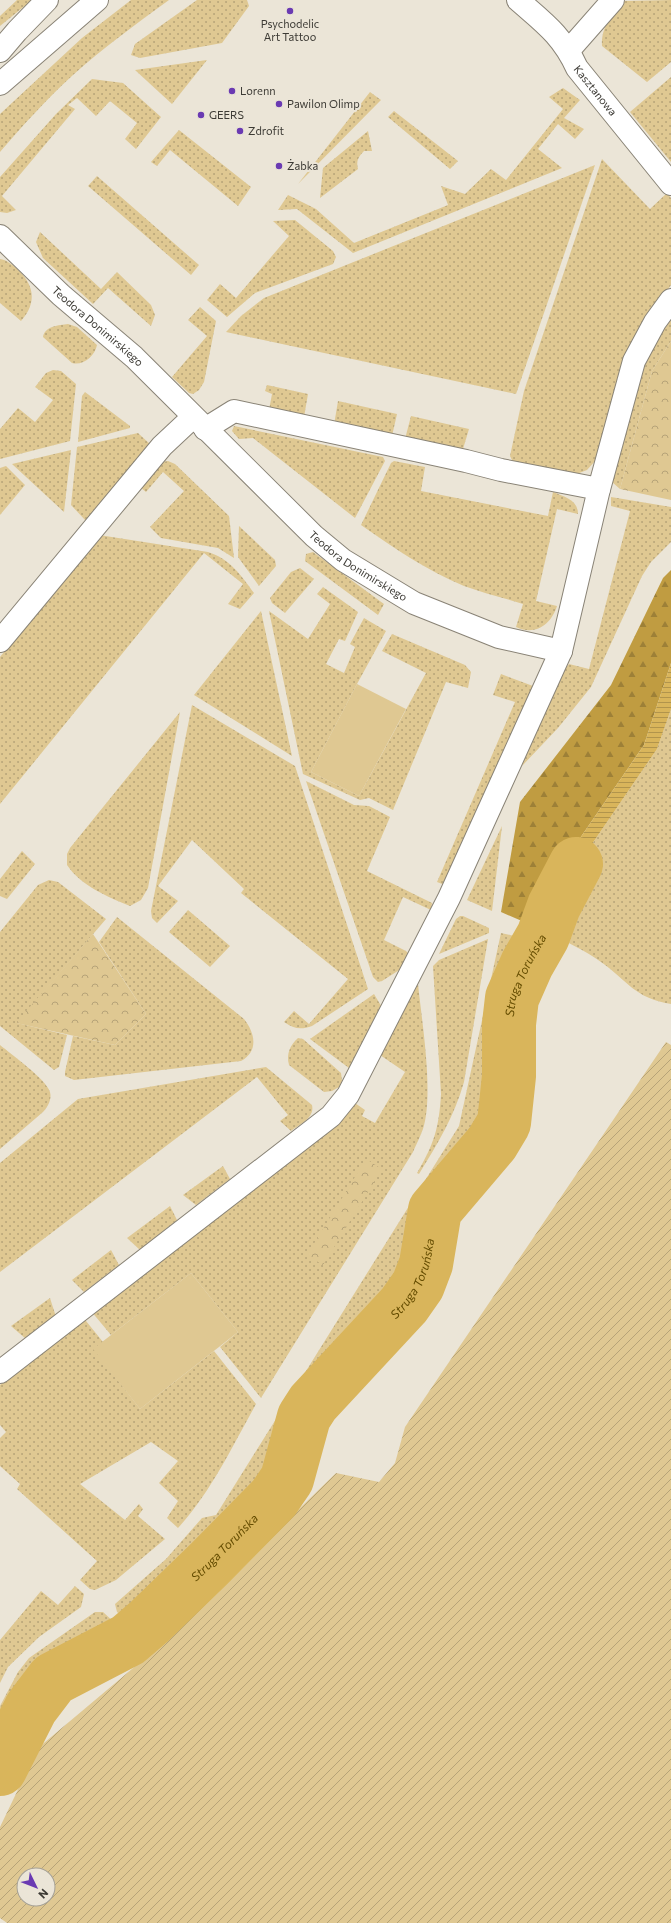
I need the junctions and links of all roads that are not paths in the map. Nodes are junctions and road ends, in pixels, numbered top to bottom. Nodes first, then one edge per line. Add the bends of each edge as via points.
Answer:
1 (47, 0) edge
2 (97, 0) edge
3 (518, 0) edge
4 (614, 0) edge
5 (569, 50) junction
6 (0, 51) edge
7 (0, 84) edge
8 (671, 184) edge
9 (0, 236) edge
10 (671, 300) edge
11 (199, 423) junction
12 (599, 489) junction
13 (0, 641) edge
14 (561, 651) junction
15 (0, 1372) edge

1 - 6 street
2 - 7 street
3 - 5 street, Kasztanowa via 552,30
4 - 5 street
5 - 8 street, Kasztanowa via 576,68
9 - 11 street, Teodora Donimirskiego via 61,295 134,357
10 - 12 street via 655,322 634,361
11 - 12 street via 234,411
11 - 13 street via 162,446
11 - 14 street, Teodora Donimirskiego via 314,536 343,560 414,604 499,637
12 - 14 street
14 - 15 street via 452,891 348,1095 331,1116

